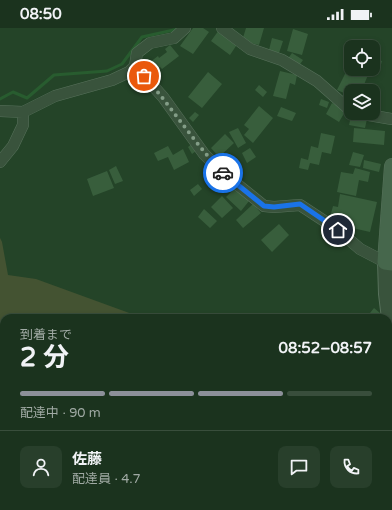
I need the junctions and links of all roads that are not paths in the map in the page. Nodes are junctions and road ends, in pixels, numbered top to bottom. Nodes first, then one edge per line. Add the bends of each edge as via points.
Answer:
1 (185, 28) edge
2 (222, 28) edge
3 (135, 66) junction
4 (344, 105) edge
5 (0, 111) edge
6 (23, 112) junction
7 (380, 117) edge
8 (392, 119) edge
9 (0, 162) edge
10 (392, 166) edge
11 (389, 262) edge
12 (388, 314) edge

1 - 3 street via 174,38 150,43 137,53
2 - 4 street via 250,49 282,60 318,81
3 - 6 street via 129,72 112,80 55,96
3 - 11 street via 163,97 204,154 264,206 300,204 360,249
5 - 6 street
6 - 9 street via 23,125 13,146
7 - 8 street
10 - 11 main road
11 - 12 street via 386,294

